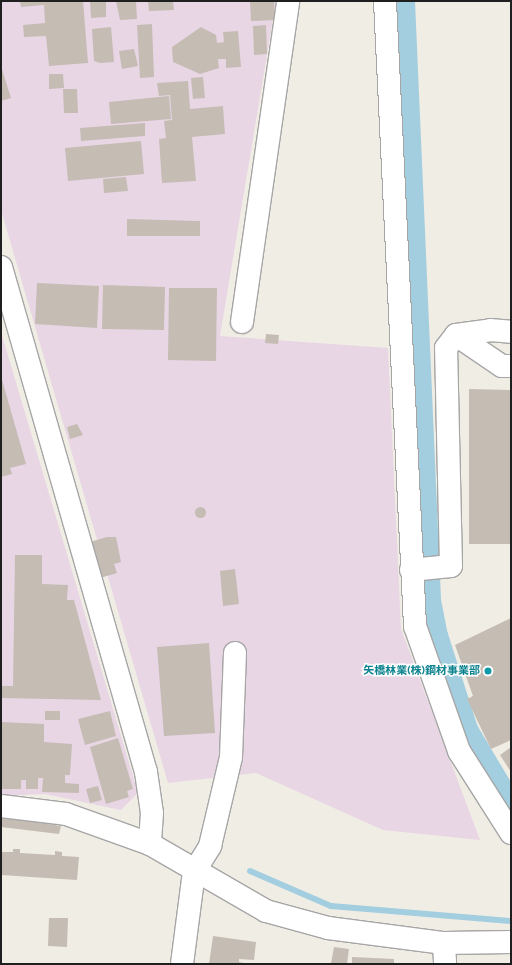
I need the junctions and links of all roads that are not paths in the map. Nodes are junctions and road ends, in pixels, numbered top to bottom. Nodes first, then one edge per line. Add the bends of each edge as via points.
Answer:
1 (288, 1) edge
2 (385, 1) edge
3 (1, 267) edge
4 (242, 322) dead end
5 (511, 332) edge
6 (456, 335) junction
7 (511, 366) edge
8 (412, 570) junction
9 (235, 653) dead end
10 (1, 806) edge
11 (511, 833) edge
12 (150, 844) junction
13 (194, 872) junction
14 (511, 942) edge
15 (444, 943) junction
16 (182, 964) edge
17 (445, 964) edge

1 - 4 street
2 - 8 street
3 - 12 street via 146,772 152,813
5 - 6 street via 490,330
6 - 7 street via 502,366
6 - 8 street via 446,348 444,389 451,566
8 - 11 street via 415,626 459,751
9 - 13 street via 232,757 210,846
10 - 12 street via 66,814
12 - 13 street
13 - 15 street via 266,910 328,928
13 - 16 street
14 - 15 street
15 - 17 street

